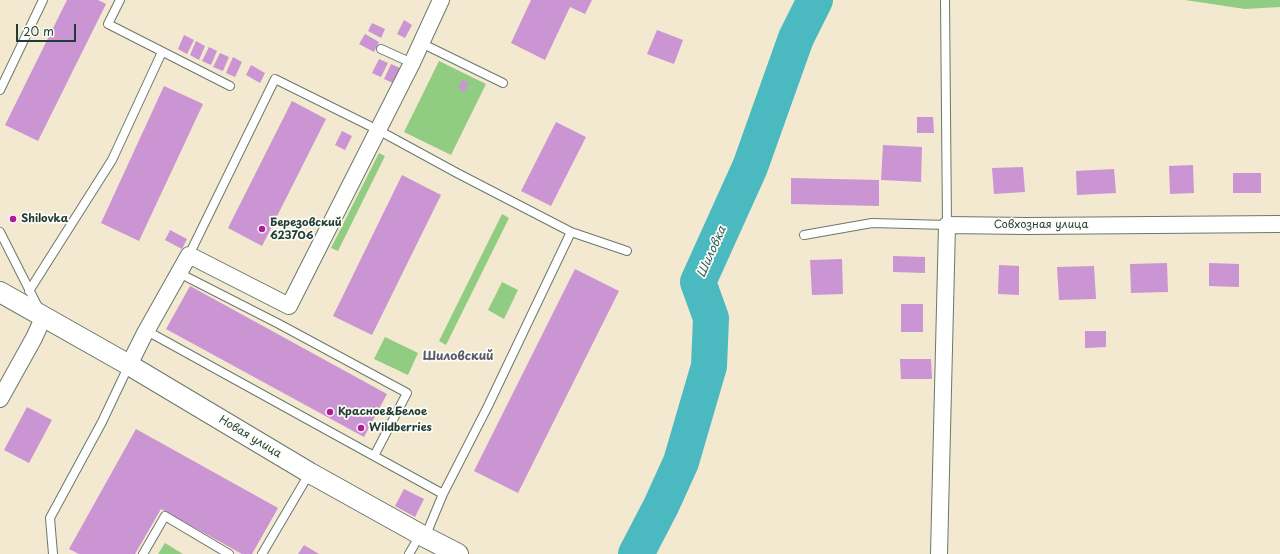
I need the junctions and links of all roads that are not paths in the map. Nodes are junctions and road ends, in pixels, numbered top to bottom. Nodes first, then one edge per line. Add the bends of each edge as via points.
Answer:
1 (43, 0) edge
2 (120, 0) edge
3 (441, 0) edge
4 (945, 0) edge
5 (421, 43) junction
6 (381, 49) dead end
7 (162, 52) junction
8 (412, 64) junction
9 (503, 83) dead end
10 (230, 86) dead end
11 (0, 90) edge
12 (378, 130) junction
13 (1280, 224) edge
14 (947, 225) junction
15 (0, 232) edge
16 (571, 232) junction
17 (804, 235) dead end
18 (627, 251) dead end
19 (188, 255) junction
20 (179, 273) junction
21 (29, 291) junction
22 (0, 292) edge
23 (44, 316) junction
24 (147, 331) junction
25 (129, 364) junction
26 (0, 399) edge
27 (374, 456) junction
28 (310, 473) junction
29 (444, 494) junction
30 (423, 536) junction
31 (53, 554) edge
32 (144, 554) edge
33 (229, 554) edge
34 (262, 554) edge
35 (409, 554) edge
36 (458, 554) edge
37 (939, 554) edge

1 - 11 lane
2 - 7 lane via 108,24
3 - 5 street
4 - 14 lane
5 - 8 street
5 - 9 lane
6 - 8 lane
7 - 10 lane
7 - 21 lane via 112,160
8 - 12 street
12 - 16 lane
12 - 19 street via 289,306
12 - 19 lane via 275,79
13 - 14 street, Совхозная улица
14 - 17 lane, Совхозная улица via 872,223
14 - 37 street
15 - 21 lane
16 - 18 lane
16 - 29 lane
19 - 20 street
20 - 24 street
20 - 27 lane via 407,393
21 - 23 lane
22 - 23 street, Новая улица
23 - 25 street, Новая улица
23 - 26 street
24 - 25 street
24 - 27 lane
25 - 28 street, Новая улица
25 - 31 lane via 102,422 50,518
27 - 29 lane
28 - 30 street, Новая улица
28 - 34 lane
29 - 30 lane
30 - 35 lane
30 - 36 street, Новая улица
32 - 33 lane via 165,516

